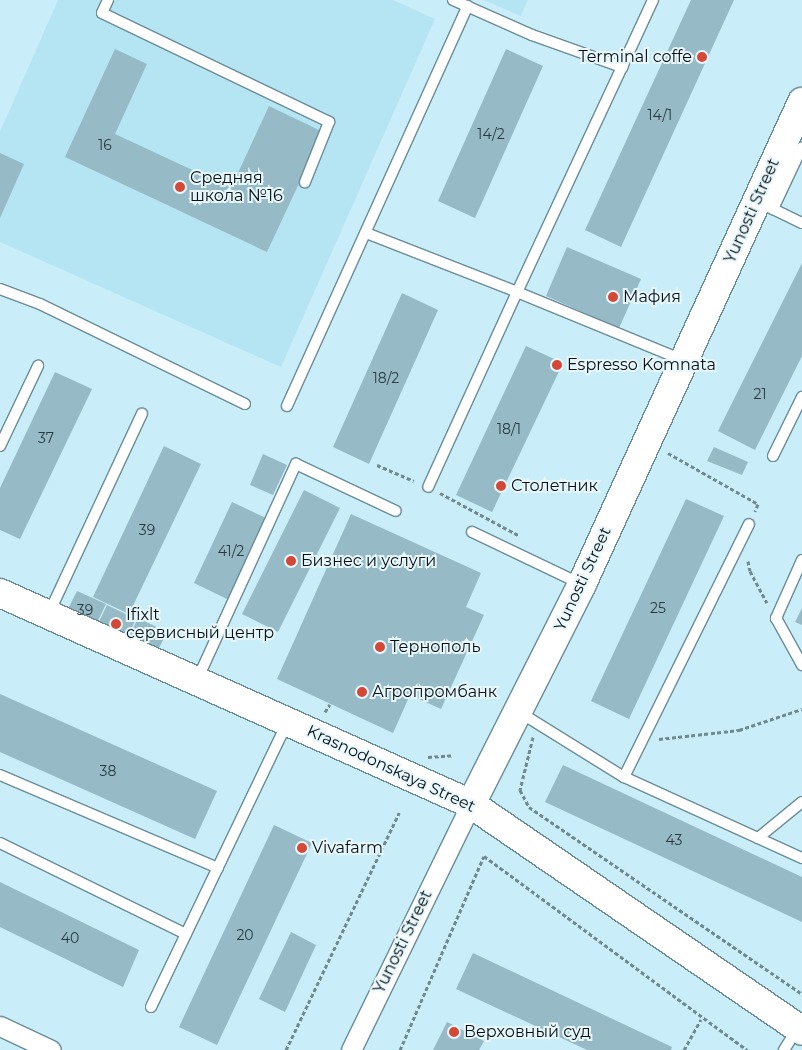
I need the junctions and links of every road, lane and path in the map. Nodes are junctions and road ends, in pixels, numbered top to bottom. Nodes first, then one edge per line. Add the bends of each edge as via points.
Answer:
1 (108, 0) edge
2 (453, 0) edge
3 (653, 0) edge
4 (468, 6) junction
5 (622, 67) junction
6 (802, 102) edge
7 (802, 147) edge
8 (799, 156) edge
9 (305, 182) dead end
10 (765, 205) junction
11 (802, 223) edge
12 (366, 232) junction
13 (0, 290) edge
14 (517, 292) junction
15 (684, 360) junction
16 (38, 366) dead end
17 (802, 397) edge
18 (245, 404) dead end
19 (288, 406) dead end
20 (142, 414) dead end
21 (648, 442) junction
22 (0, 446) edge
23 (773, 456) dead end
24 (377, 465) dead end
25 (428, 487) junction
26 (396, 511) dead end
27 (749, 524) junction
28 (472, 532) dead end
29 (802, 560) edge
30 (537, 563) junction
31 (582, 584) junction
32 (0, 593) edge
33 (48, 614) junction
34 (776, 618) junction
35 (802, 665) edge
36 (197, 681) junction
37 (802, 709) edge
38 (528, 717) junction
39 (288, 722) junction
40 (642, 741) junction
41 (454, 755) dead end
42 (426, 758) dead end
43 (0, 775) edge
44 (624, 777) junction
45 (802, 802) edge
46 (471, 804) junction
47 (399, 812) dead end
48 (758, 838) junction
49 (0, 843) edge
50 (802, 858) edge
51 (218, 868) junction
52 (186, 934) junction
53 (802, 994) edge
54 (151, 1007) dead end
55 (701, 1018) junction
56 (0, 1026) edge
57 (794, 1036) edge
58 (51, 1050) edge
59 (286, 1050) edge
60 (352, 1050) edge
61 (400, 1050) edge
62 (684, 1050) edge
63 (747, 1050) edge

1 - 9 lane via 102,14 329,122
2 - 4 lane
3 - 5 lane
4 - 5 lane via 532,35
4 - 12 lane
5 - 14 lane
6 - 10 street, Yunosti Street
7 - 8 lane
8 - 10 lane
10 - 11 lane
10 - 15 street, Yunosti Street
12 - 14 lane
12 - 19 lane
13 - 18 lane via 40,304
14 - 15 lane
14 - 25 lane
15 - 21 street, Yunosti Street
16 - 22 lane
17 - 23 lane
20 - 33 lane
21 - 27 path via 758,504
21 - 31 street, Yunosti Street
24 - 25 path
25 - 30 path via 537,548
26 - 36 lane via 296,464
27 - 34 path via 750,571
27 - 40 lane
28 - 30 lane
29 - 34 lane
30 - 31 lane
31 - 38 street, Yunosti Street
32 - 33 street, Krasnodonskaya Street
33 - 36 street, Krasnodonskaya Street
34 - 35 lane
36 - 39 street, Krasnodonskaya Street
37 - 40 path via 738,730
38 - 44 lane
38 - 46 street, Yunosti Street
38 - 53 path via 520,790 529,807
39 - 46 street, Krasnodonskaya Street
39 - 51 lane
40 - 44 lane
41 - 42 path
43 - 51 lane
44 - 48 lane
45 - 48 lane
46 - 57 street, Krasnodonskaya Street
46 - 60 street, Yunosti Street
47 - 59 path
48 - 50 lane
49 - 52 lane
51 - 52 lane
52 - 54 lane
55 - 61 path via 484,856
55 - 62 path
55 - 63 path
56 - 58 street

